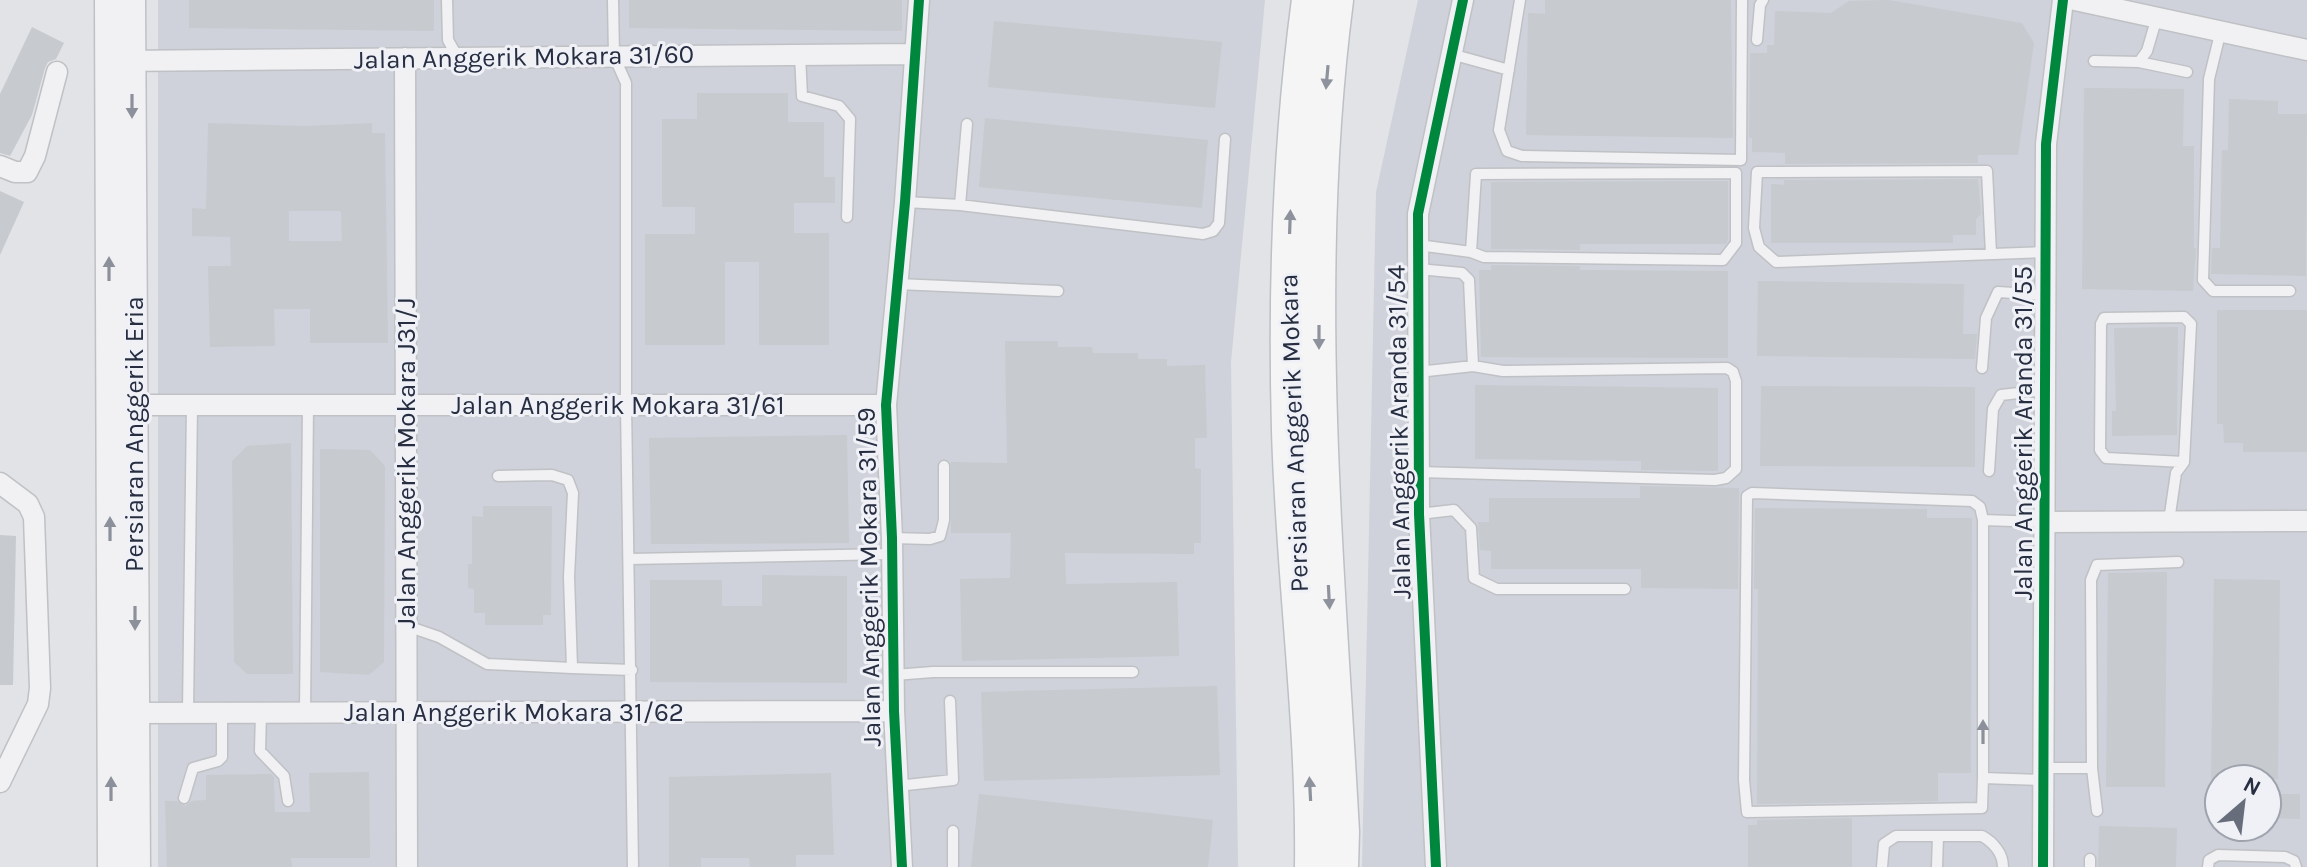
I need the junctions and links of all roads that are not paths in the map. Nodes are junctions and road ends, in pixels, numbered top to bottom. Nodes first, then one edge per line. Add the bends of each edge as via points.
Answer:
1 (108, 0) edge
2 (132, 0) edge
3 (447, 0) edge
4 (613, 0) edge
5 (919, 0) edge
6 (1309, 0) edge
7 (1336, 0) edge
8 (1463, 0) edge
9 (1520, 0) edge
10 (1742, 0) edge
11 (1763, 0) edge
12 (2063, 0) edge
13 (2075, 0) edge
14 (2135, 6) edge
15 (2157, 17) junction
16 (2221, 30) junction
17 (1757, 40) dead end
18 (2307, 50) edge
19 (915, 54) junction
20 (1451, 54) junction
21 (800, 55) junction
22 (614, 56) junction
23 (405, 58) junction
24 (458, 58) junction
25 (120, 61) junction
26 (2094, 61) dead end
27 (2139, 62) junction
28 (1509, 70) junction
29 (57, 72) dead end
30 (2187, 72) dead end
31 (967, 124) dead end
32 (1225, 139) dead end
33 (0, 166) edge
34 (905, 202) junction
35 (960, 205) junction
36 (847, 217) dead end
37 (1418, 245) junction
38 (1471, 252) junction
39 (2045, 252) junction
40 (1991, 254) junction
41 (1418, 269) junction
42 (898, 284) junction
43 (1058, 291) dead end
44 (2290, 291) dead end
45 (2045, 295) junction
46 (1473, 366) junction
47 (1982, 368) dead end
48 (1418, 372) junction
49 (2045, 390) junction
50 (122, 405) junction
51 (192, 405) junction
52 (308, 405) junction
53 (406, 405) junction
54 (626, 405) junction
55 (886, 405) junction
56 (2184, 462) junction
57 (944, 466) dead end
58 (1989, 471) dead end
59 (1419, 472) junction
60 (498, 476) dead end
61 (0, 483) edge
62 (1419, 514) junction
63 (1983, 520) junction
64 (2169, 521) junction
65 (2307, 521) edge
66 (2044, 522) junction
67 (892, 546) junction
68 (629, 559) junction
69 (2178, 562) dead end
70 (1625, 589) dead end
71 (407, 626) junction
72 (572, 668) junction
73 (632, 670) junction
74 (1133, 672) dead end
75 (894, 675) junction
76 (950, 701) dead end
77 (632, 711) junction
78 (894, 711) junction
79 (188, 712) junction
80 (222, 712) junction
81 (261, 712) junction
82 (305, 712) junction
83 (407, 712) junction
84 (123, 713) junction
85 (2092, 768) junction
86 (2044, 774) junction
87 (1983, 778) junction
88 (0, 782) edge
89 (897, 786) junction
90 (184, 798) dead end
91 (288, 801) dead end
92 (2097, 811) dead end
93 (953, 831) dead end
94 (1938, 836) junction
95 (111, 867) edge
96 (137, 867) edge
97 (407, 867) edge
98 (633, 867) edge
99 (902, 867) edge
100 (953, 867) edge
101 (1312, 867) edge
102 (1341, 867) edge
103 (1436, 867) edge
104 (1882, 867) edge
105 (1937, 867) edge
106 (2003, 867) edge
107 (2043, 867) edge
108 (2208, 867) edge
109 (2296, 867) edge

1 - 25 street, Persiaran Anggerik Eria
2 - 25 street, Persiaran Anggerik Eria
3 - 24 lane via 448,40
4 - 22 lane
5 - 19 street, Jalan Anggerik Mokara 31/59
101 -> 6 main road, Persiaran Anggerik Mokara via 1289,431 1291,167
7 -> 102 main road, Persiaran Anggerik Mokara via 1318,239 1319,396
8 - 20 street, Jalan Anggerik Aranda 31/54
9 - 28 lane
10 - 28 lane via 1741,160 1522,156 1507,151 1499,130
11 - 17 lane
12 - 39 street, Jalan Anggerik Aranda 31/55 via 2046,144
13 - 14 street
14 - 15 street
15 - 16 street
15 - 27 lane
16 - 18 street
16 - 44 lane via 2209,79 2203,280 2213,291
19 - 21 street, Jalan Anggerik Mokara 31/60
19 - 34 street, Jalan Anggerik Mokara 31/59
20 - 28 lane
20 - 37 street, Jalan Anggerik Aranda 31/54 via 1422,188
21 - 22 street, Jalan Anggerik Mokara 31/60
21 - 36 lane via 802,96 839,106 850,119
22 - 24 street, Jalan Anggerik Mokara 31/60
22 - 54 lane via 626,83
23 - 24 street, Jalan Anggerik Mokara 31/60
23 - 25 street, Jalan Anggerik Mokara 31/60
23 - 53 street, Jalan Anggerik Mokara J31/J
25 - 50 street, Persiaran Anggerik Eria
26 - 27 lane
27 - 30 lane
29 - 33 street via 27,172
31 - 35 lane
32 - 35 lane via 1219,223 1203,234
34 - 35 lane
34 - 42 street, Jalan Anggerik Mokara 31/59
37 - 38 lane
37 - 41 street, Jalan Anggerik Aranda 31/54
38 - 38 lane via 1484,257 1723,260 1736,243 1736,173 1476,174
39 - 40 lane
39 - 45 street, Jalan Anggerik Aranda 31/55
40 - 40 lane via 1776,262 1759,247 1754,228 1757,172 1987,171
41 - 46 lane via 1462,273 1469,280
41 - 48 street, Jalan Anggerik Aranda 31/54
42 - 43 lane
42 - 55 street, Jalan Anggerik Mokara 31/59
45 - 47 lane via 1998,292 1986,318
45 - 49 street, Jalan Anggerik Aranda 31/55
46 - 48 lane
46 - 59 lane via 1503,371 1727,368 1736,381 1736,469 1715,480
48 - 59 street, Jalan Anggerik Aranda 31/54
49 - 58 lane via 2001,395 1993,409
49 - 66 street, Jalan Anggerik Aranda 31/55
50 - 51 street, Jalan Anggerik Mokara 31/61
50 - 84 street, Persiaran Anggerik Eria
51 - 52 street, Jalan Anggerik Mokara 31/61
51 - 79 lane
52 - 53 street, Jalan Anggerik Mokara 31/61
52 - 82 lane
53 - 54 street, Jalan Anggerik Mokara 31/61
53 - 71 street, Jalan Anggerik Mokara J31/J
54 - 55 street, Jalan Anggerik Mokara 31/61
54 - 68 lane
55 - 67 street, Jalan Anggerik Mokara 31/59
56 - 56 lane via 2191,324 2184,317 2104,318 2100,450 2106,458
56 - 64 lane via 2176,473
57 - 67 lane via 940,536
59 - 62 street, Jalan Anggerik Aranda 31/54
60 - 72 lane via 552,475 568,480 573,493
61 - 88 street via 28,504 34,517 40,688 38,704
62 - 70 lane via 1454,510 1471,528 1474,578 1497,589
62 - 103 street, Jalan Anggerik Aranda 31/54
63 - 66 lane
87 -> 63 lane
63 - 87 lane via 1972,501 1747,496 1744,780 1747,812 1982,808
64 - 65 street
64 - 66 street
66 - 86 street, Jalan Anggerik Aranda 31/55
67 - 68 lane
67 - 75 street, Jalan Anggerik Mokara 31/59
68 - 73 lane
69 - 85 lane via 2097,565 2091,580
71 - 72 lane via 487,664
71 - 83 street, Jalan Anggerik Mokara J31/J
72 - 73 lane
73 - 77 lane
74 - 75 lane
75 - 78 street, Jalan Anggerik Mokara 31/59
76 - 89 lane via 953,780
77 - 78 street, Jalan Anggerik Mokara 31/62
77 - 83 street, Jalan Anggerik Mokara 31/62
77 - 98 lane
78 - 89 street, Jalan Anggerik Mokara 31/59
79 - 80 street, Jalan Anggerik Mokara 31/62
79 - 84 street, Jalan Anggerik Mokara 31/62
80 - 81 street, Jalan Anggerik Mokara 31/62
80 - 90 lane via 222,757 193,768
81 - 82 street, Jalan Anggerik Mokara 31/62
81 - 91 lane via 260,751 284,776
82 - 83 street, Jalan Anggerik Mokara 31/62
83 - 97 street, Jalan Anggerik Mokara J31/J
95 -> 84 street, Persiaran Anggerik Eria
84 - 96 street, Persiaran Anggerik Eria
85 - 86 lane
85 - 92 lane
86 - 87 lane
86 - 107 street, Jalan Anggerik Aranda 31/55
89 - 99 street, Jalan Anggerik Mokara 31/59
93 - 100 lane
94 - 104 lane via 1896,836 1884,844
94 - 105 lane
94 - 106 lane via 1982,836 1993,842
108 - 109 lane via 2218,855 2285,857

